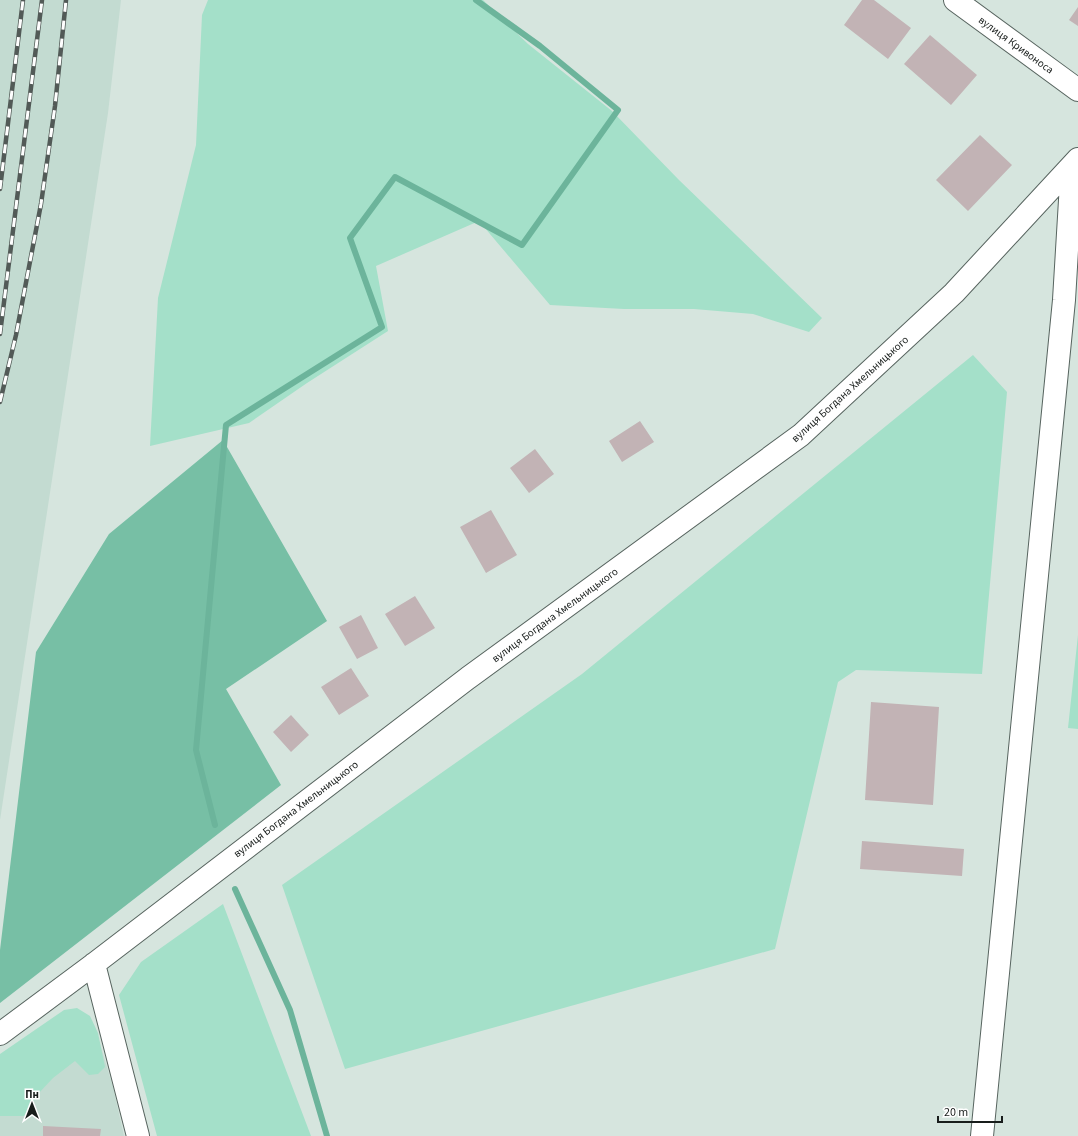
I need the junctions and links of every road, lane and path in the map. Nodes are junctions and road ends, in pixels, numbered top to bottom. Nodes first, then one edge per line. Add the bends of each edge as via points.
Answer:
1 (955, 0) edge
2 (1078, 90) edge
3 (1075, 163) edge
4 (94, 964) junction
5 (0, 1034) edge
6 (138, 1136) edge
7 (982, 1136) edge

1 - 2 street, вулиця Кривоноса
3 - 4 street, вулиця Богдана Хмельницького via 954,293 801,435 468,678
3 - 7 street via 1064,300
4 - 5 street, вулиця Богдана Хмельницького
4 - 6 street

